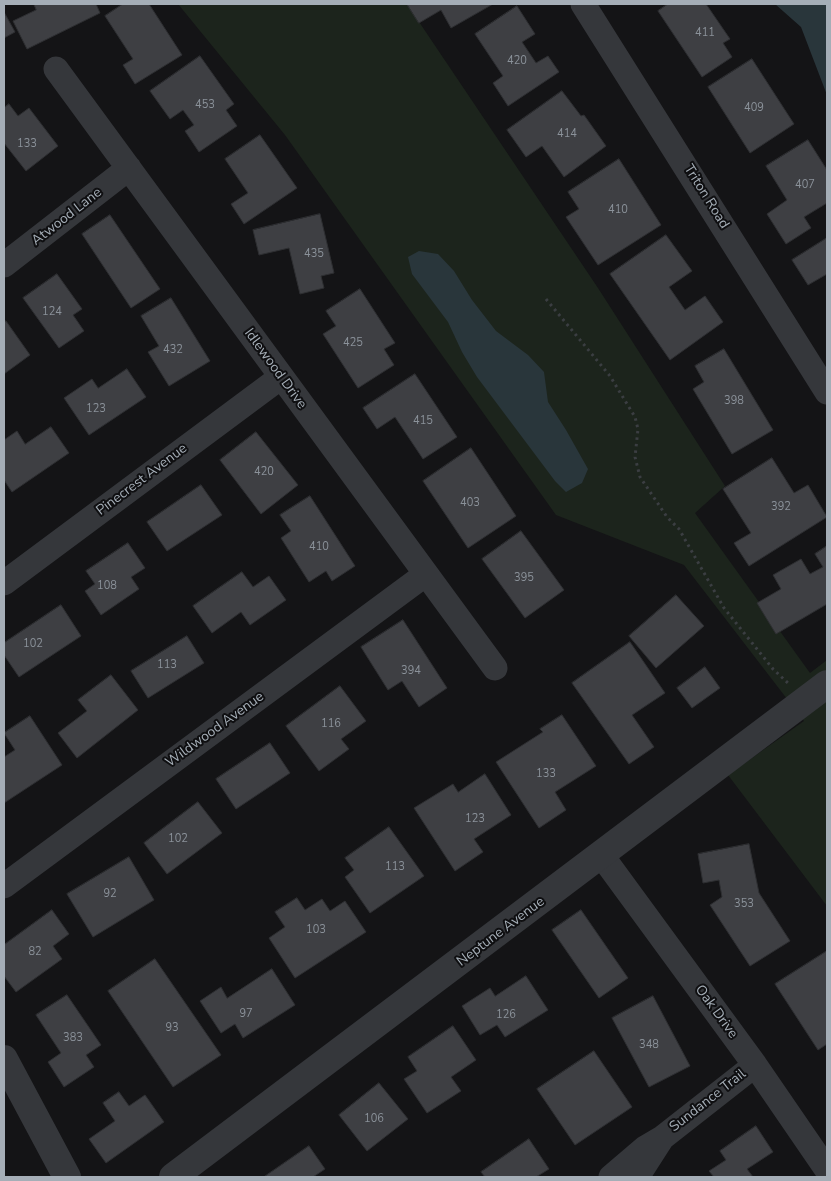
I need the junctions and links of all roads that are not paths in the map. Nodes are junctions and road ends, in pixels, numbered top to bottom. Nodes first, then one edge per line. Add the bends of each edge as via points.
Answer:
1 (582, 4) edge
2 (56, 69) dead end
3 (129, 168) junction
4 (4, 265) edge
5 (281, 377) junction
6 (827, 392) edge
7 (426, 574) junction
8 (4, 583) edge
9 (495, 668) dead end
10 (820, 690) edge
11 (602, 856) junction
12 (4, 886) edge
13 (4, 1059) edge
14 (755, 1065) junction
15 (662, 1138) junction
16 (827, 1170) edge
17 (67, 1177) edge
18 (173, 1177) edge
19 (611, 1177) edge
20 (637, 1177) edge

1 - 6 street, Triton Road
2 - 3 street, Idlewood Drive
3 - 4 street, Atwood Lane
3 - 5 street, Idlewood Drive
5 - 7 street, Idlewood Drive
5 - 8 street, Pinecrest Avenue
7 - 9 street, Idlewood Drive
7 - 12 street, Wildwood Avenue
10 - 11 street, Neptune Avenue
11 - 14 street, Oak Drive
11 - 18 street, Neptune Avenue
13 - 17 street
14 - 15 street, Sundance Trail
14 - 16 street, Oak Drive
15 - 19 street, Sundance Trail
15 - 20 street, Sundance Trail

